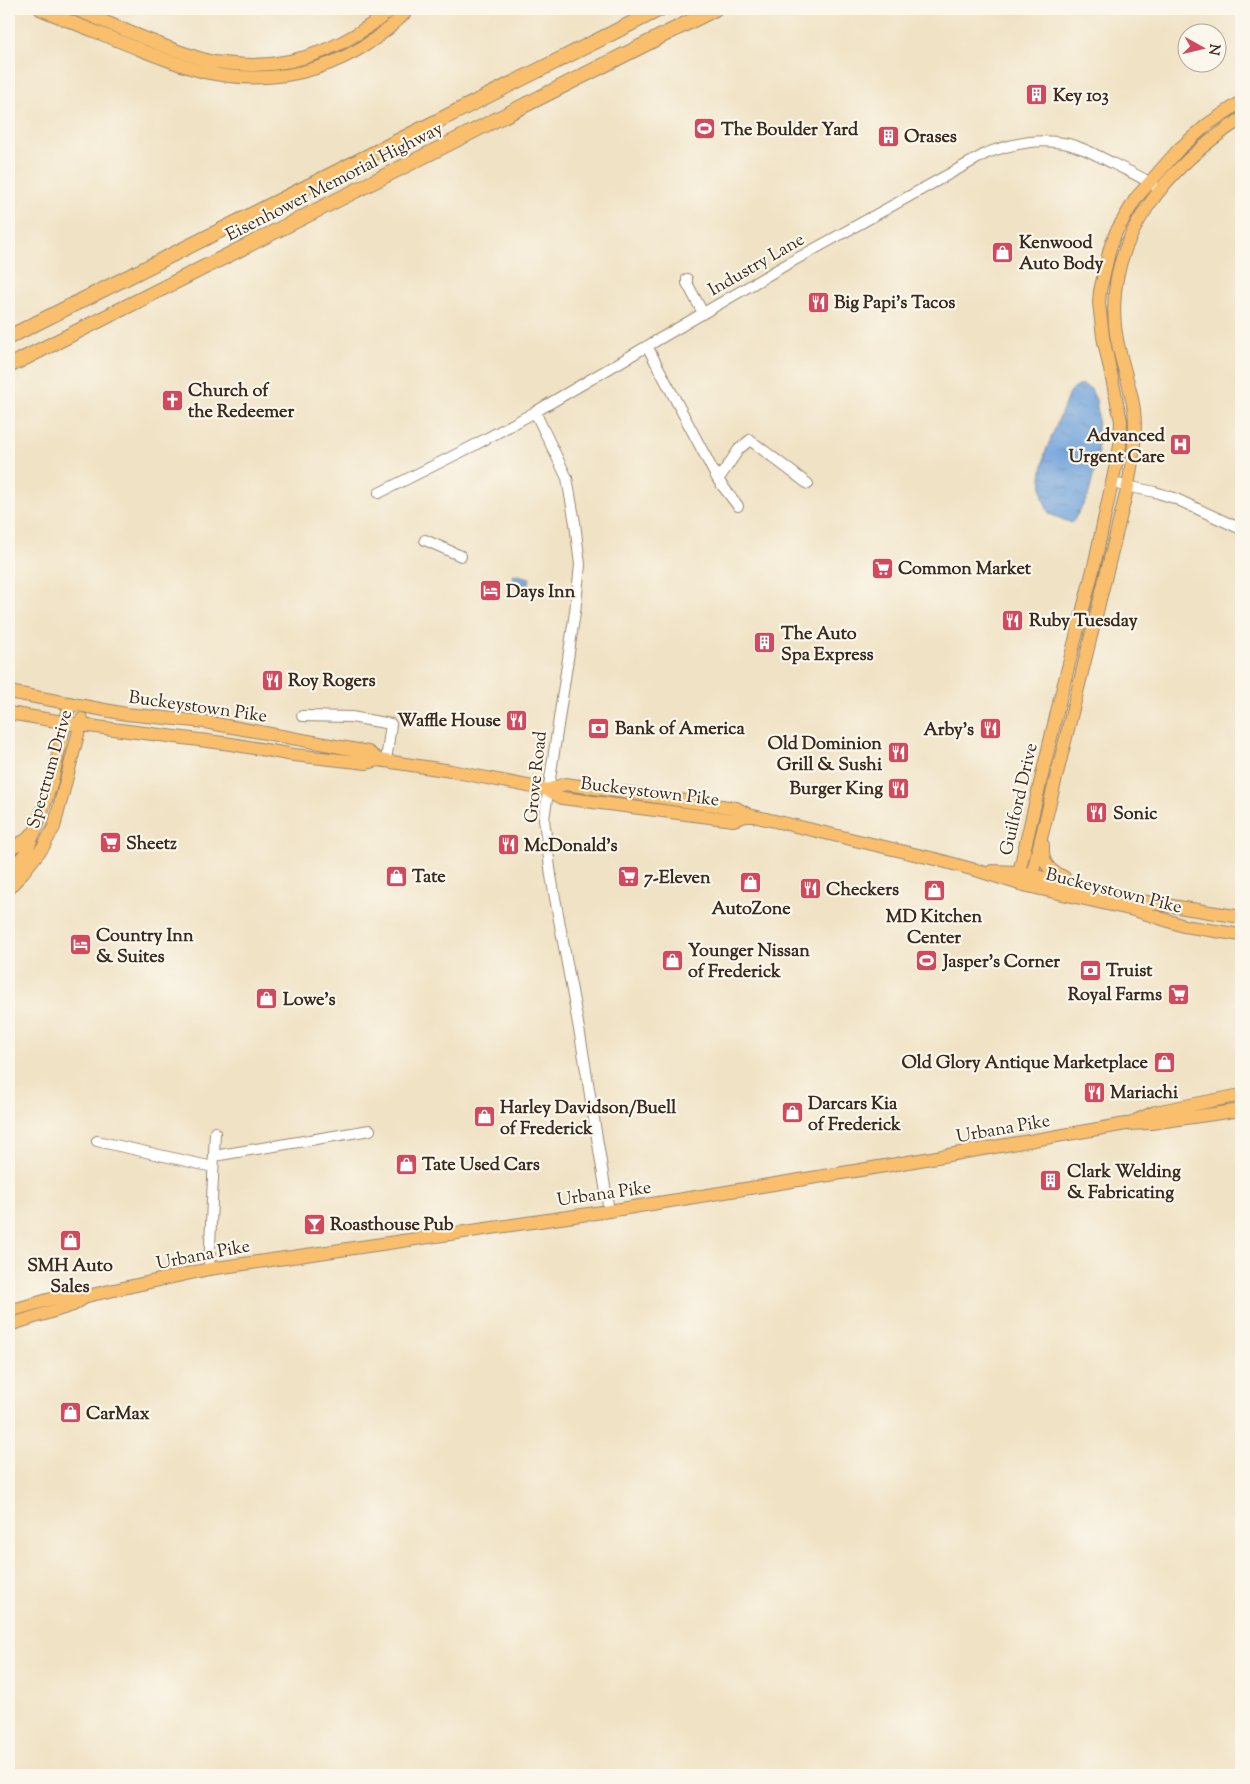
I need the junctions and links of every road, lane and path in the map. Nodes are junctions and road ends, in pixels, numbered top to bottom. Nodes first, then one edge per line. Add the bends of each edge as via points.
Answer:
1 (40, 9) edge
2 (74, 9) edge
3 (392, 9) edge
4 (409, 9) edge
5 (660, 9) edge
6 (715, 9) edge
7 (724, 9) edge
8 (675, 29) junction
9 (1241, 102) edge
10 (1241, 119) edge
11 (1155, 186) junction
12 (687, 278) dead end
13 (703, 313) junction
14 (9, 337) edge
15 (647, 346) junction
16 (9, 366) edge
17 (535, 412) junction
18 (718, 480) junction
19 (1112, 483) junction
20 (808, 484) dead end
21 (1128, 486) junction
22 (379, 494) dead end
23 (738, 506) dead end
24 (1241, 529) edge
25 (425, 540) dead end
26 (461, 556) dead end
27 (9, 692) edge
28 (70, 703) junction
29 (85, 706) junction
30 (9, 713) edge
31 (302, 716) dead end
32 (66, 722) junction
33 (81, 725) junction
34 (382, 760) junction
35 (548, 790) junction
36 (1046, 817) junction
37 (36, 829) junction
38 (9, 849) edge
39 (979, 870) junction
40 (9, 871) edge
41 (1019, 872) junction
42 (1032, 875) junction
43 (1023, 885) junction
44 (9, 888) edge
45 (1092, 889) junction
46 (1241, 917) edge
47 (1241, 935) edge
48 (1241, 1095) edge
49 (1241, 1110) edge
50 (1126, 1124) junction
51 (370, 1130) dead end
52 (215, 1132) dead end
53 (97, 1141) dead end
54 (214, 1156) junction
55 (214, 1167) junction
56 (609, 1211) junction
57 (208, 1268) junction
58 (87, 1296) junction
59 (9, 1311) edge
60 (9, 1325) edge

1 - 4 main road via 182,66 240,77 275,77 302,72 354,54
2 - 3 main road via 174,50 211,61 246,65 300,60 326,51 351,39
5 - 14 highway, Eisenhower Memorial Highway
6 - 8 highway
7 - 8 highway
8 - 16 highway, Eisenhower Memorial Highway
9 - 11 main road, Guilford Drive via 1190,138
10 - 11 main road, Guilford Drive via 1206,144 1168,180
11 - 13 street, Industry Lane via 1087,151 1064,143 1034,142 1006,146 987,153
11 - 19 main road, Guilford Drive via 1136,198 1116,232 1100,291 1102,338 1121,432
11 - 21 main road, Guilford Drive via 1121,259 1115,292 1115,325 1134,418
12 - 13 street
13 - 15 street, Industry Lane
15 - 17 street, Industry Lane
15 - 18 street
17 - 22 street, Industry Lane
17 - 35 street, Grove Road via 567,478 580,566
18 - 20 street via 739,449 750,440
18 - 23 street
19 - 21 street
19 - 41 main road, Guilford Drive
21 - 24 street via 1174,498
21 - 36 main road, Guilford Drive
25 - 26 street
27 - 28 main road, Buckeystown Pike
28 - 29 main road, Buckeystown Pike
28 - 32 main road, Spectrum Drive
29 - 33 main road, Spectrum Drive
29 - 34 main road, Buckeystown Pike via 126,714 205,722 368,752
30 - 32 main road, Buckeystown Pike
31 - 34 street via 351,717 391,724
32 - 33 main road, Buckeystown Pike
32 - 37 main road, Spectrum Drive via 51,785
33 - 34 main road, Buckeystown Pike via 294,755 367,763
33 - 44 main road, Spectrum Drive via 54,826 43,848
34 - 35 main road, Buckeystown Pike
35 - 39 main road, Buckeystown Pike via 562,798 733,820 749,815
35 - 56 street, Grove Road via 544,819 551,876
36 - 42 main road, Guilford Drive
36 - 45 main road via 1043,847 1049,870
37 - 38 main road via 26,840
37 - 40 main road, Spectrum Drive via 25,854
39 - 41 main road, Buckeystown Pike
39 - 43 main road, Buckeystown Pike
41 - 42 main road, Buckeystown Pike
41 - 43 main road, Guilford Drive
42 - 43 main road, Guilford Drive
42 - 45 main road, Buckeystown Pike
43 - 47 main road, Buckeystown Pike via 1138,911 1184,926
45 - 46 main road, Buckeystown Pike via 1147,902
48 - 50 main road, Urbana Pike via 1155,1112
49 - 50 main road, Urbana Pike
50 - 56 main road, Urbana Pike
51 - 54 street
52 - 54 street
53 - 55 street
54 - 55 street
55 - 57 street
56 - 57 main road, Urbana Pike
57 - 58 main road, Urbana Pike
58 - 59 main road, Urbana Pike via 69,1294
58 - 60 main road, Urbana Pike via 73,1305

